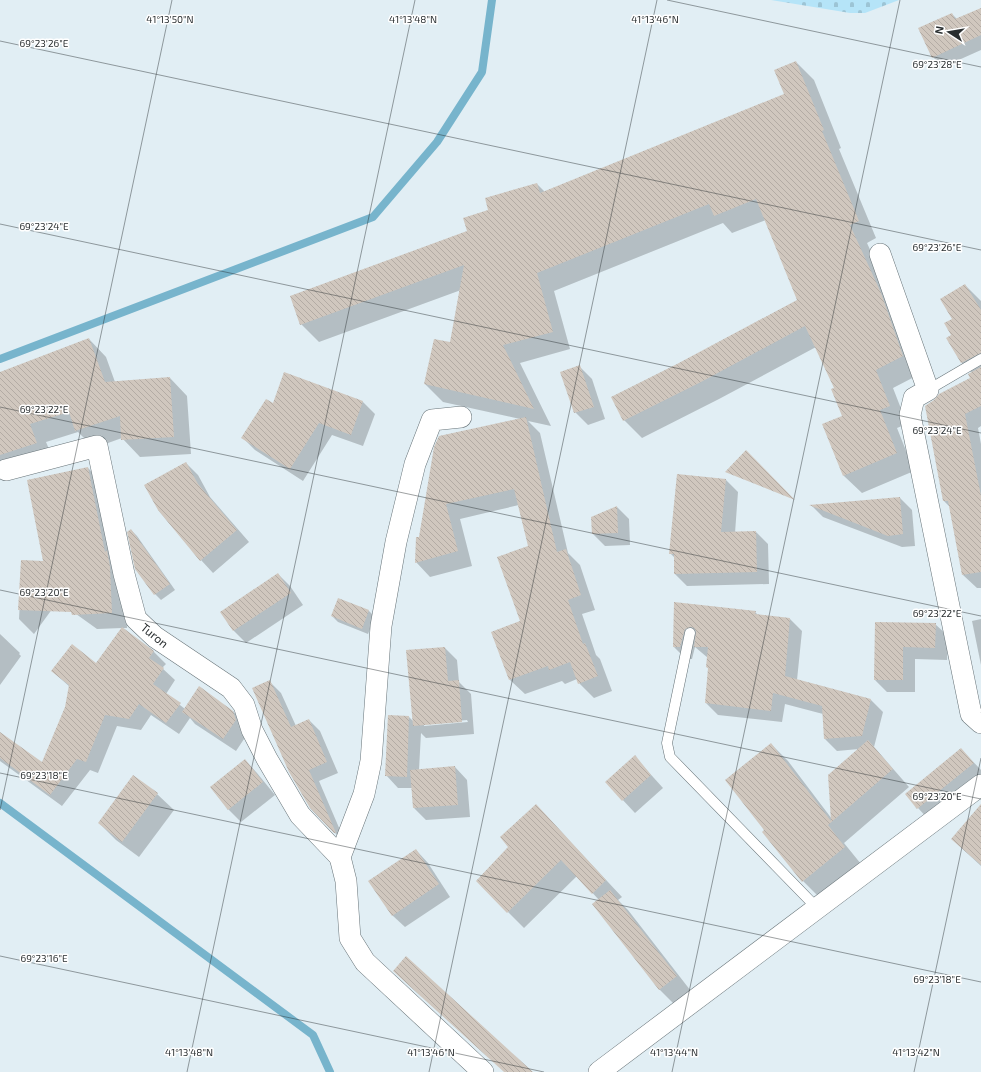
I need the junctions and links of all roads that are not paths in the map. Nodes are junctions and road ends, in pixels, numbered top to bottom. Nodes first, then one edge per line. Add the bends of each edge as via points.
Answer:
1 (880, 254) dead end
2 (981, 359) edge
3 (928, 390) junction
4 (461, 417) dead end
5 (6, 470) dead end
6 (690, 633) dead end
7 (981, 723) edge
8 (981, 785) edge
9 (340, 857) junction
10 (817, 908) junction
11 (483, 1072) edge
12 (600, 1072) edge

1 - 3 street
2 - 3 lane
3 - 7 street via 914,398 910,415 971,714
4 - 9 street via 432,420 415,464 396,542 381,626 371,761 364,794
5 - 9 street, Turon via 97,446 136,619 156,636 231,688 244,705 252,730 300,815
6 - 10 lane via 667,743 670,757
8 - 10 street
9 - 11 street via 346,881 350,938 365,962
10 - 12 street

